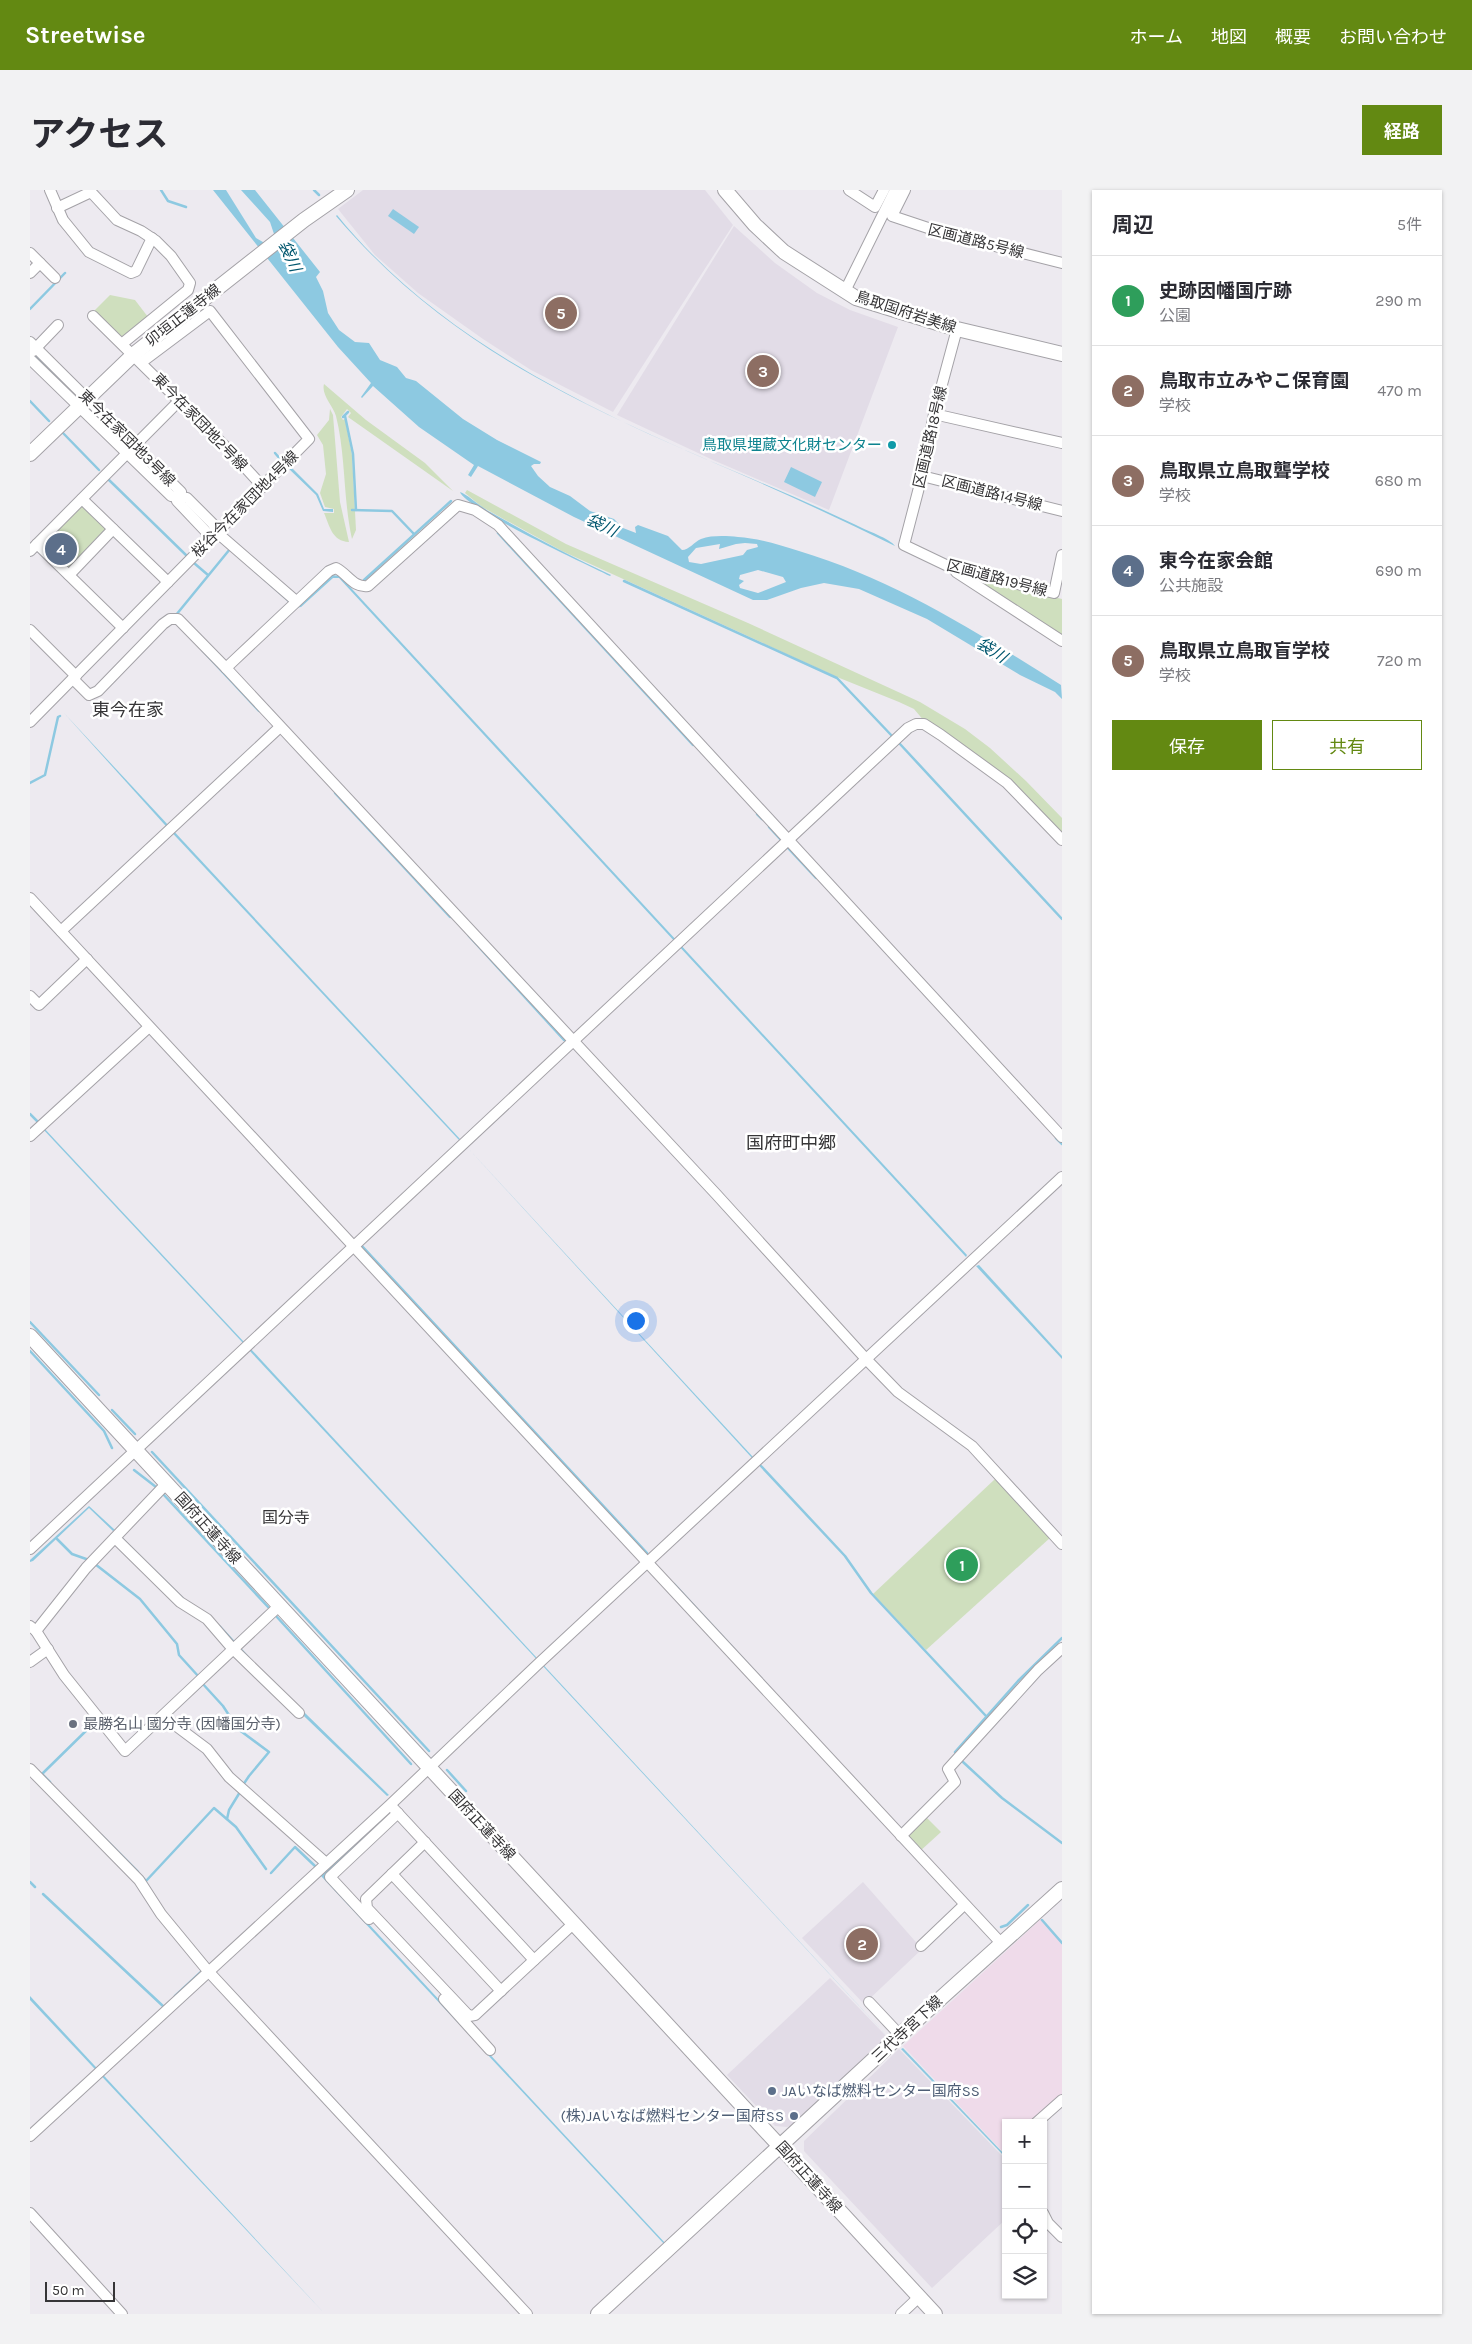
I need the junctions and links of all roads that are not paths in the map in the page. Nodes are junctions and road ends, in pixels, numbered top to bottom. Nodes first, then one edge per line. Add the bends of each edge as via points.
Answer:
1 (50, 190) edge
2 (347, 190) edge
3 (725, 190) edge
4 (849, 190) edge
5 (884, 190) edge
6 (895, 190) edge
7 (905, 190) edge
8 (57, 208) junction
9 (152, 238) junction
10 (30, 253) edge
11 (40, 263) junction
12 (1062, 263) edge
13 (30, 273) edge
14 (55, 278) dead end
15 (845, 291) junction
16 (94, 316) dead end
17 (58, 325) dead end
18 (957, 328) junction
19 (123, 344) junction
20 (32, 348) edge
21 (1062, 354) edge
22 (138, 358) junction
23 (30, 359) edge
24 (179, 401) junction
25 (82, 402) junction
26 (934, 414) junction
27 (1062, 443) edge
28 (135, 444) junction
29 (127, 453) junction
30 (30, 454) edge
31 (922, 476) junction
32 (263, 487) junction
33 (179, 496) junction
34 (82, 499) junction
35 (1062, 511) edge
36 (114, 529) junction
37 (215, 534) junction
38 (904, 545) joint
39 (34, 548) edge
40 (1062, 555) edge
41 (950, 567) junction
42 (69, 575) junction
43 (168, 582) junction
44 (1058, 595) edge
45 (296, 601) junction
46 (123, 628) junction
47 (30, 630) edge
48 (1062, 641) edge
49 (226, 668) junction
50 (75, 677) junction
51 (30, 722) edge
52 (280, 727) junction
53 (788, 840) junction
54 (1062, 840) edge
55 (30, 898) edge
56 (61, 931) junction
57 (87, 959) junction
58 (30, 996) edge
59 (149, 1027) junction
60 (572, 1042) junction
61 (30, 1136) edge
62 (1062, 1136) edge
63 (1062, 1177) edge
64 (354, 1246) junction
65 (30, 1336) edge
66 (866, 1360) junction
67 (135, 1449) junction
68 (167, 1483) junction
69 (115, 1538) junction
70 (1062, 1544) edge
71 (30, 1548) edge
72 (648, 1563) junction
73 (279, 1606) junction
74 (33, 1628) edge
75 (232, 1648) junction
76 (1062, 1648) edge
77 (48, 1649) junction
78 (30, 1662) edge
79 (299, 1713) dead end
80 (163, 1716) junction
81 (429, 1768) junction
82 (30, 1769) edge
83 (390, 1805) junction
84 (398, 1813) junction
85 (901, 1836) junction
86 (425, 1842) junction
87 (326, 1863) junction
88 (392, 1874) junction
89 (1062, 1889) edge
90 (964, 1905) junction
91 (573, 1924) junction
92 (1001, 1943) junction
93 (921, 1946) dead end
94 (534, 1960) junction
95 (208, 1971) junction
96 (501, 1991) junction
97 (869, 2002) dead end
98 (900, 2035) junction
99 (490, 2050) dead end
100 (1062, 2100) edge
101 (1041, 2119) edge
102 (30, 2136) edge
103 (782, 2146) junction
104 (30, 2214) edge
105 (1047, 2221) edge
106 (1062, 2237) edge
107 (919, 2297) junction
108 (122, 2314) edge
109 (528, 2314) edge
110 (598, 2314) edge
111 (901, 2314) edge
112 (935, 2314) edge

1 - 8 street
2 - 22 main road, 卯垣正蓮寺線 via 242,269
3 - 15 main road, 鳥取国府岩美線 via 784,252
4 - 5 street via 875,207
6 - 15 street
7 - 12 street, 区画道路5号線 via 892,216 940,232
8 - 9 street via 91,192 117,220
8 - 9 street via 89,252 131,273 136,270
9 - 19 street via 171,256 190,283 188,290
10 - 11 street
11 - 13 street
11 - 14 street
15 - 18 main road, 鳥取国府岩美線 via 856,298
16 - 19 street, 東今在家団地2号線
17 - 20 street
18 - 21 main road, 鳥取国府岩美線
18 - 26 street, 区画道路18号線
19 - 22 street, 東今在家団地2号線
20 - 25 street, 東今在家団地3号線
22 - 24 street, 東今在家団地2号線
22 - 25 main road, 卯垣正蓮寺線
22 - 32 street, 桜谷今在家団地4号線 via 210,312 309,439
23 - 25 street
24 - 28 street
24 - 32 street, 東今在家団地2号線
25 - 28 street, 東今在家団地3号線
25 - 29 street
25 - 30 main road, 卯垣正蓮寺線
26 - 27 street
26 - 31 street, 区画道路18号線
28 - 29 street
28 - 33 street, 東今在家団地3号線 via 181,492
29 - 33 street via 171,496
29 - 34 street
31 - 35 street, 区画道路14号線
31 - 38 street, 区画道路18号線
32 - 37 street, 桜谷今在家団地4号線
33 - 37 street via 187,498
34 - 36 street
34 - 39 street
36 - 42 street
36 - 43 street
37 - 43 street, 桜谷今在家団地4号線
37 - 45 street via 222,536
38 - 41 street, 区画道路19号線
39 - 42 street
40 - 44 street, 区画道路19号線
41 - 44 street, 区画道路19号線
41 - 48 street
42 - 46 street
43 - 46 street, 桜谷今在家団地4号線
45 - 49 street
45 - 53 street via 336,568 355,584 368,586 458,505 475,510 498,526
46 - 50 street, 桜谷今在家団地4号線
47 - 50 street
49 - 50 street via 178,619 170,619 98,691 90,695
49 - 52 street
50 - 51 street, 桜谷今在家団地4号線
52 - 56 street
52 - 60 street
53 - 54 street via 908,728 924,724 1007,783
53 - 60 street
53 - 62 street
55 - 56 street
56 - 57 street
57 - 58 street via 39,1005
57 - 59 street
59 - 61 street
59 - 64 street
60 - 64 street
60 - 66 street via 716,1194
63 - 66 street
64 - 67 street
64 - 72 street
65 - 67 main road, 国府正蓮寺線
66 - 70 street via 898,1392 972,1446
66 - 72 street
67 - 68 main road, 国府正蓮寺線
67 - 71 street
68 - 69 street
68 - 73 main road, 国府正蓮寺線
69 - 74 street
69 - 75 street via 180,1602 207,1619
72 - 81 street
72 - 85 street
73 - 75 street
73 - 81 main road, 国府正蓮寺線
74 - 77 street
75 - 79 street
75 - 80 street
76 - 85 street via 948,1769 955,1782
77 - 78 street
77 - 80 street via 64,1675 125,1751
80 - 87 street via 207,1749 230,1777
81 - 83 street
81 - 91 main road, 国府正蓮寺線
82 - 95 street via 139,1880 161,1914
83 - 84 street
83 - 87 street
84 - 86 street
84 - 99 street via 330,1877
85 - 90 street
86 - 88 street
86 - 94 street
87 - 95 street
88 - 96 street
88 - 96 street via 366,1899 368,1908 401,1944 469,2016 475,2015
89 - 92 main road, 三代寺宮下線
90 - 92 street
90 - 93 street
91 - 94 street
91 - 103 main road, 国府正蓮寺線
92 - 98 main road, 三代寺宮下線
94 - 96 street
95 - 102 street
95 - 109 street
97 - 98 street
98 - 103 main road, 三代寺宮下線
100 - 101 street
103 - 107 main road, 国府正蓮寺線
103 - 110 main road, 三代寺宮下線
104 - 108 street
105 - 106 street
107 - 111 street
107 - 112 main road, 国府正蓮寺線

